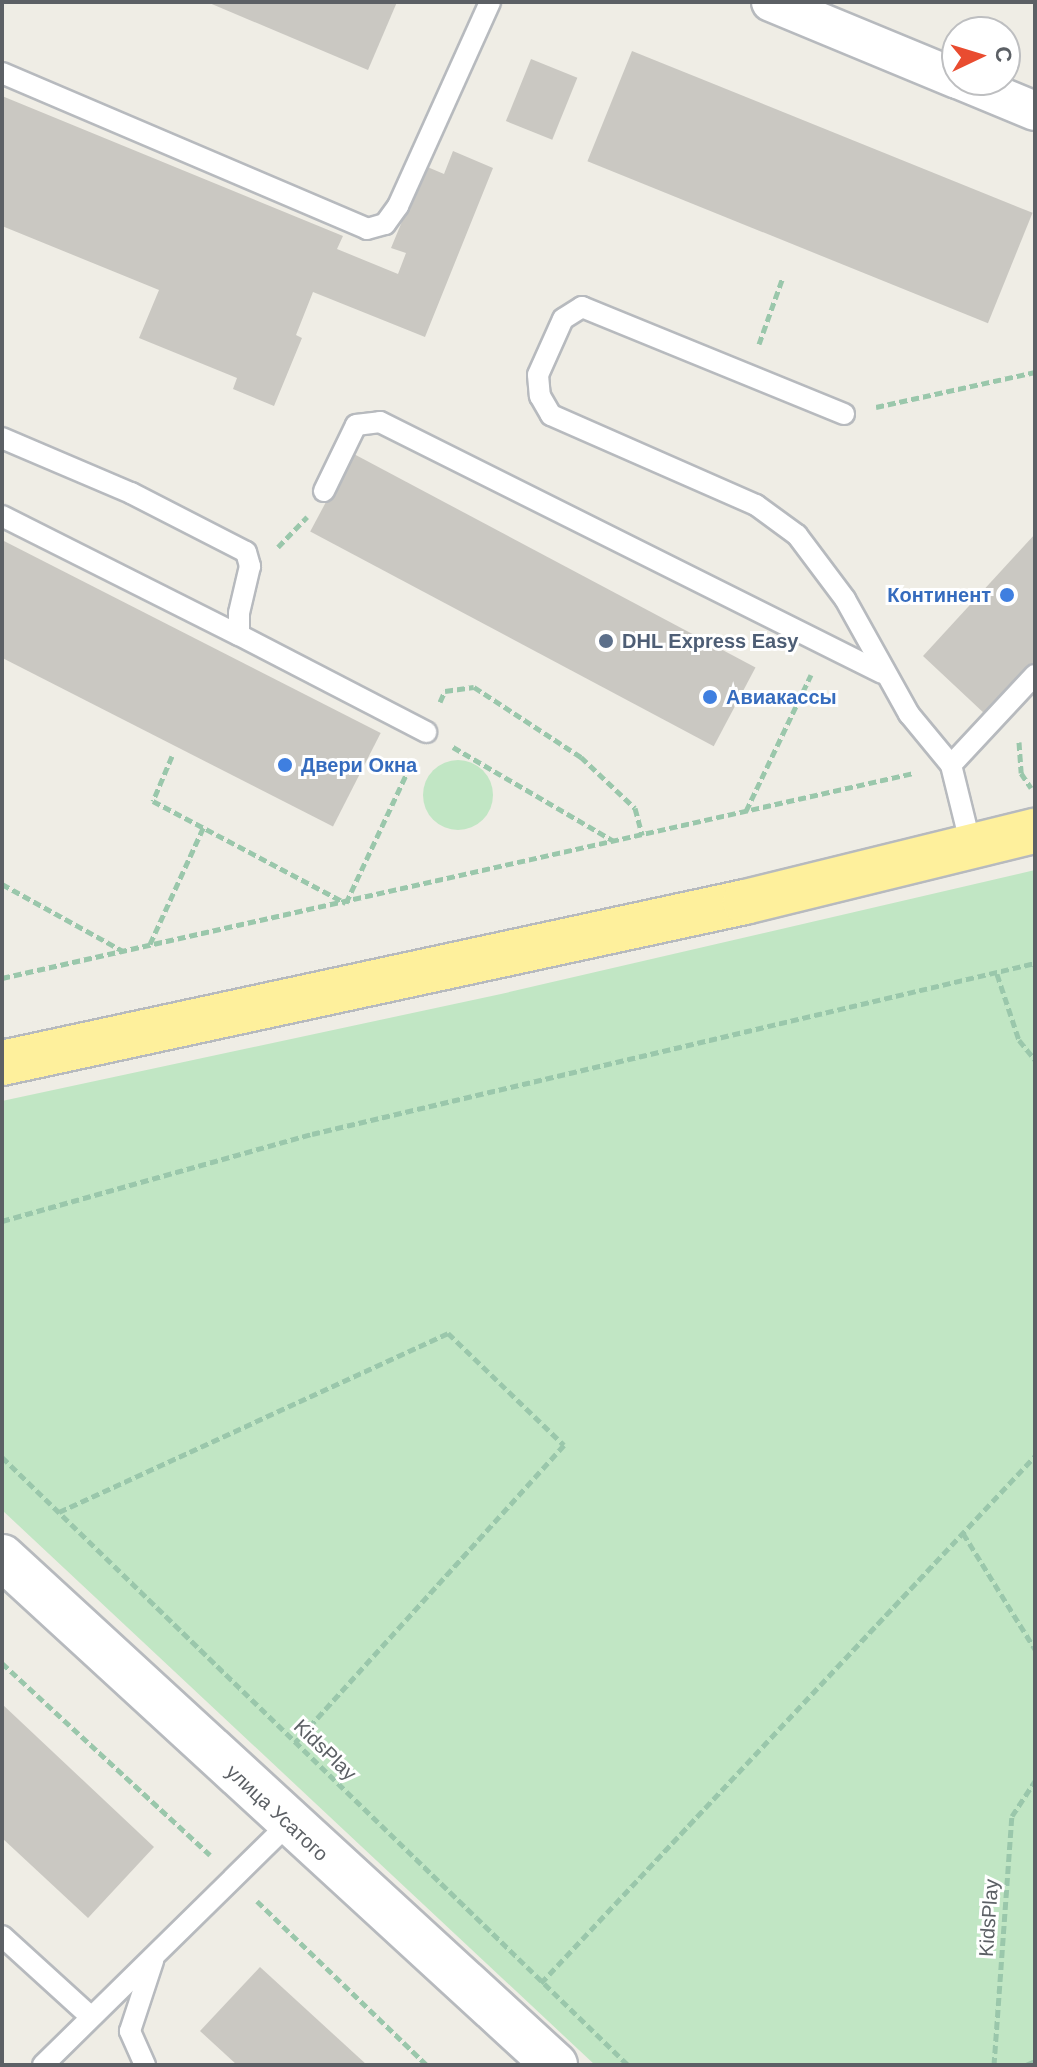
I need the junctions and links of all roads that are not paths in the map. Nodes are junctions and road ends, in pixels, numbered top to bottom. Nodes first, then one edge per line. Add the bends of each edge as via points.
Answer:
1 (490, 2) edge
2 (771, 2) edge
3 (941, 72) edge
4 (2, 73) edge
5 (999, 96) edge
6 (1035, 111) edge
7 (844, 414) road end
8 (2, 438) edge
9 (324, 491) road end
10 (2, 516) edge
11 (239, 635) junction
12 (882, 673) junction
13 (1035, 675) edge
14 (426, 732) road end
15 (951, 765) junction
16 (1035, 831) edge
17 (971, 846) junction
18 (2, 1063) edge
19 (2, 1557) edge
20 (288, 1824) junction
21 (2, 1936) edge
22 (155, 1955) junction
23 (91, 2017) junction
24 (43, 2065) edge
25 (145, 2065) edge
26 (555, 2065) edge

1 - 4 lane via 398,206 385,224 367,229
2 - 3 street
5 - 6 street
7 - 12 lane via 582,307 563,319 538,375 540,396 551,415 756,505 797,535 845,599
8 - 11 lane via 246,552 250,566
9 - 12 lane via 356,425 380,422
10 - 11 lane
11 - 14 lane
12 - 15 lane
13 - 15 lane
15 - 17 lane
16 - 17 highway
17 - 18 highway via 537,948
19 - 20 street, улица Усатого
20 - 22 lane
20 - 26 street, улица Усатого
21 - 23 lane
22 - 23 lane
22 - 25 lane via 131,2016 135,2050
23 - 24 lane

